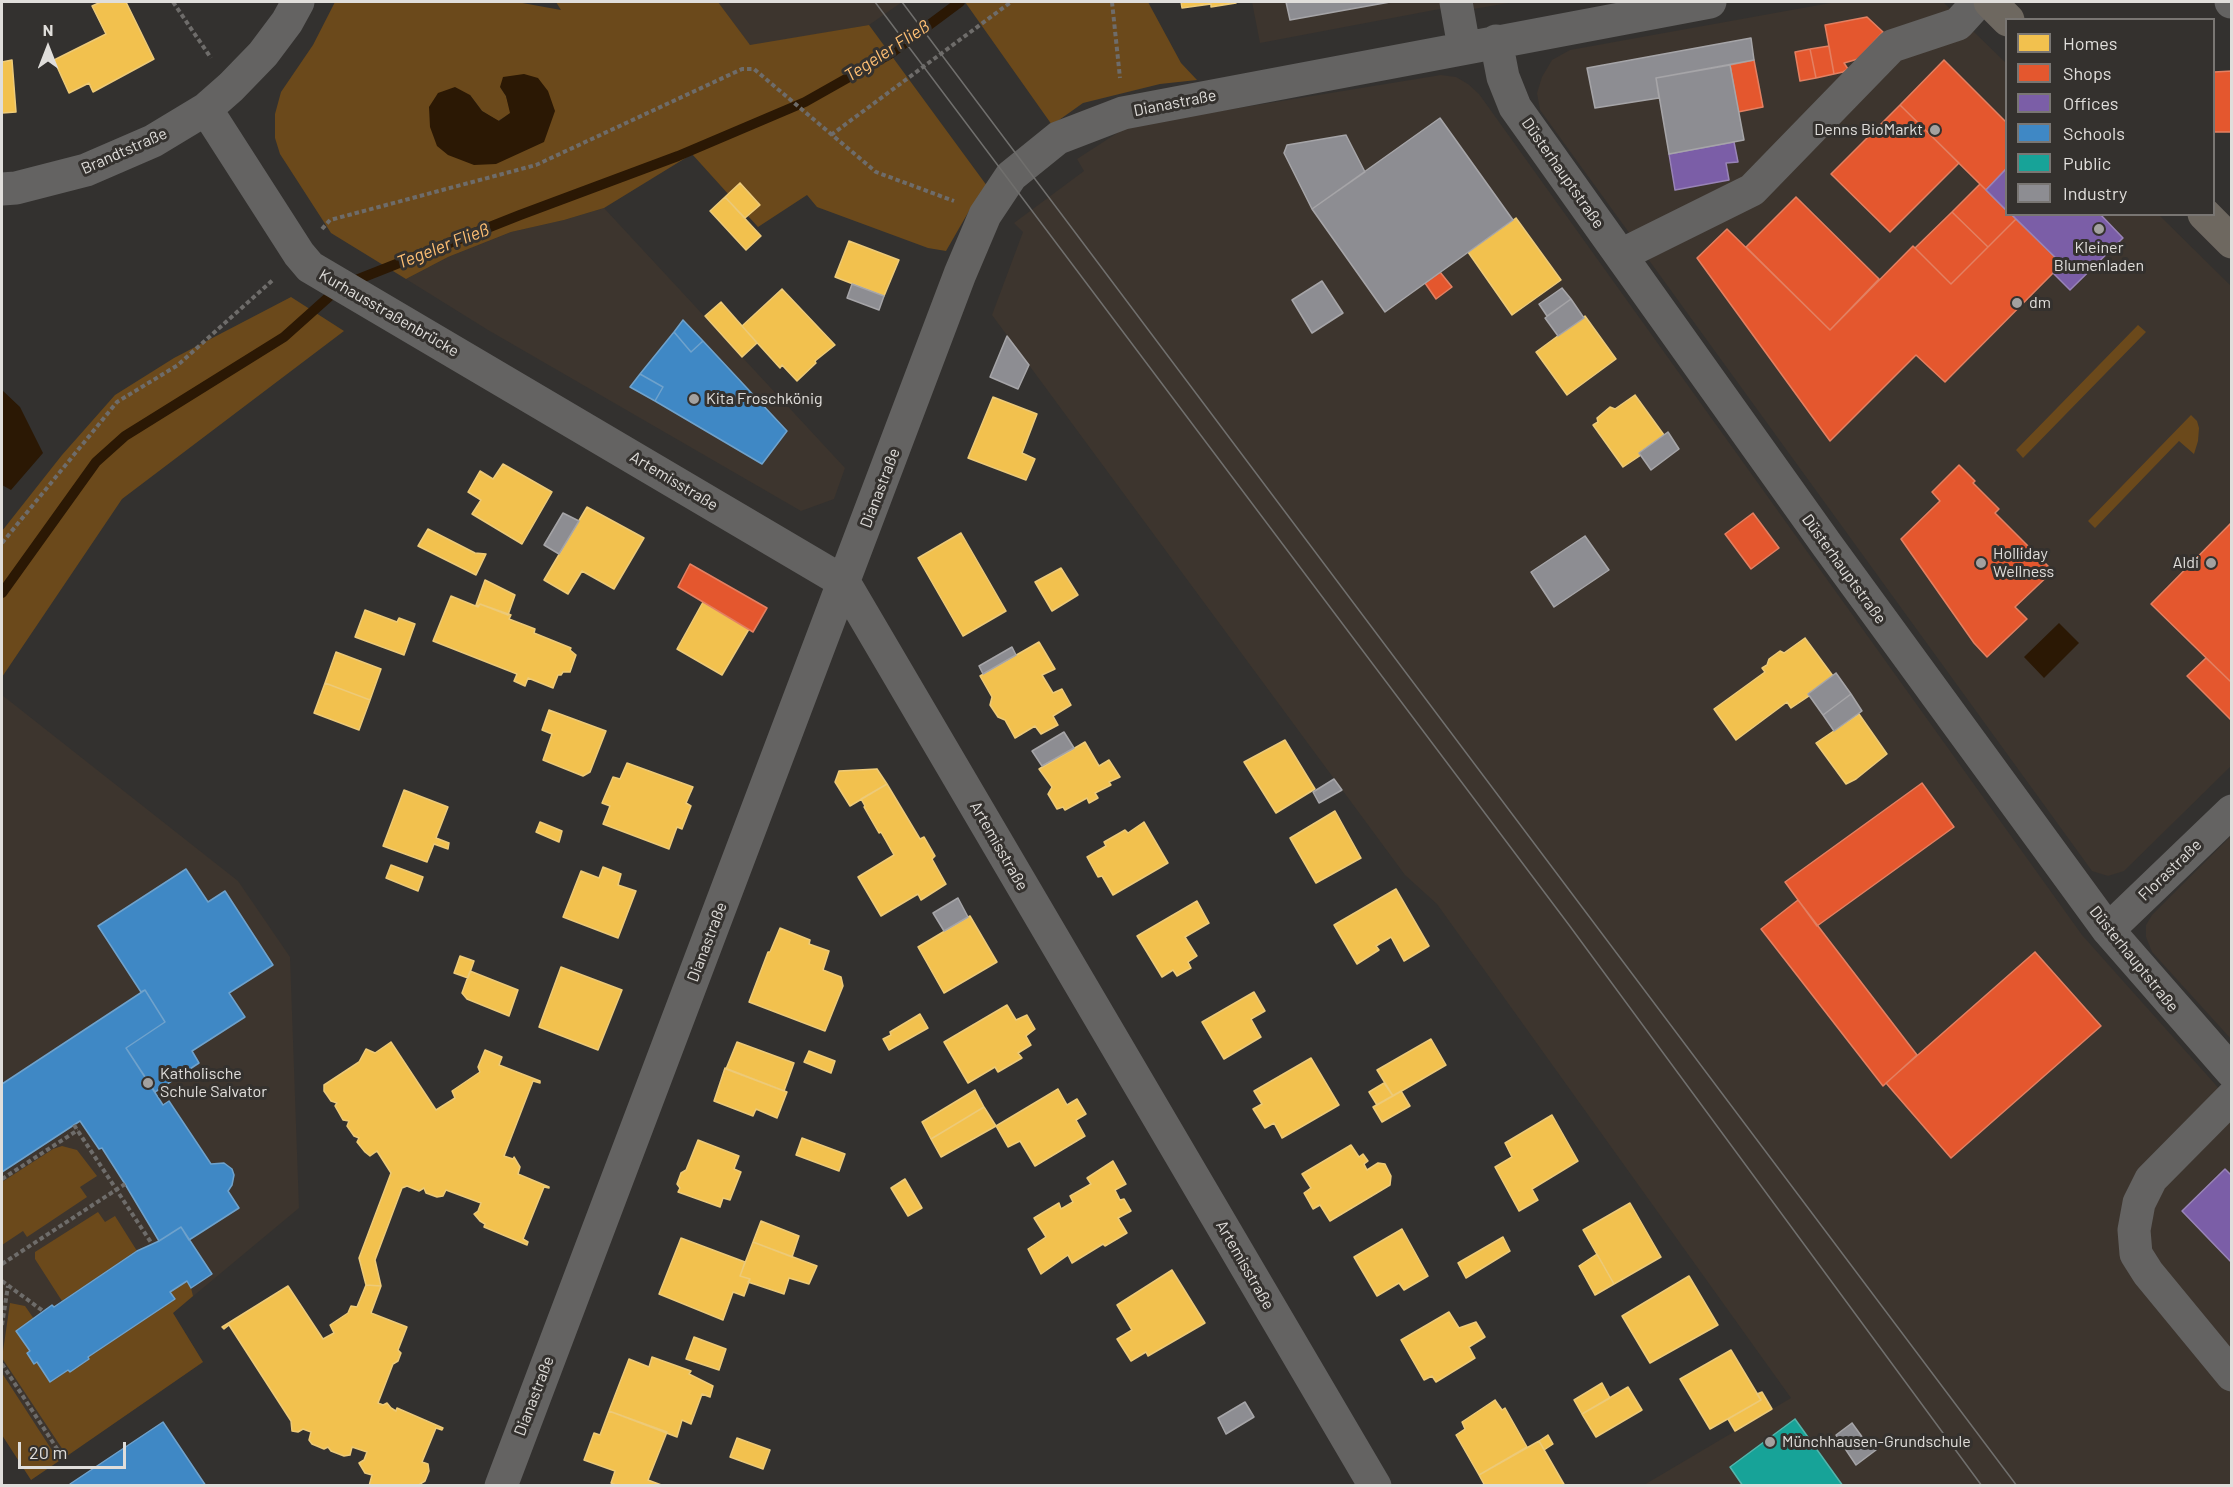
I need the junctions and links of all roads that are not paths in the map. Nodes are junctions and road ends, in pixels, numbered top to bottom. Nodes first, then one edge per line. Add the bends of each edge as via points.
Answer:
1 (298, 2) edge
2 (1456, 2) edge
3 (1710, 2) edge
4 (1978, 2) edge
5 (1990, 2) edge
6 (2006, 18) edge
7 (1496, 41) junction
8 (1464, 47) junction
9 (206, 109) junction
10 (2, 189) edge
11 (2206, 216) edge
12 (2232, 242) edge
13 (1621, 255) junction
14 (469, 360) joint
15 (844, 582) junction
16 (2232, 811) edge
17 (2108, 930) junction
18 (2232, 1072) edge
19 (2232, 1097) edge
20 (2232, 1375) edge
21 (501, 1485) edge
22 (1375, 1485) edge

1 - 9 street, Brandtstraße via 263,54
2 - 8 street
3 - 7 street, Dianastraße
4 - 13 street via 1958,24 1892,46 1752,190
5 - 6 main road
7 - 8 street, Dianastraße
7 - 13 street, Düsterhauptstraße via 1503,77 1515,106
8 - 15 street, Dianastraße via 1123,112 1058,138 1011,176 985,215 960,274
9 - 10 street, Brandtstraße via 153,141 86,170
9 - 14 street, Kurhausstraßenbrücke via 299,254 295,271
11 - 12 main road
13 - 17 street, Düsterhauptstraße
14 - 15 street, Artemisstraße
15 - 21 street, Dianastraße
15 - 22 street, Artemisstraße
16 - 17 street, Florastraße
17 - 18 street, Düsterhauptstraße
19 - 20 street via 2151,1179 2139,1203 2133,1230 2136,1254 2148,1273

